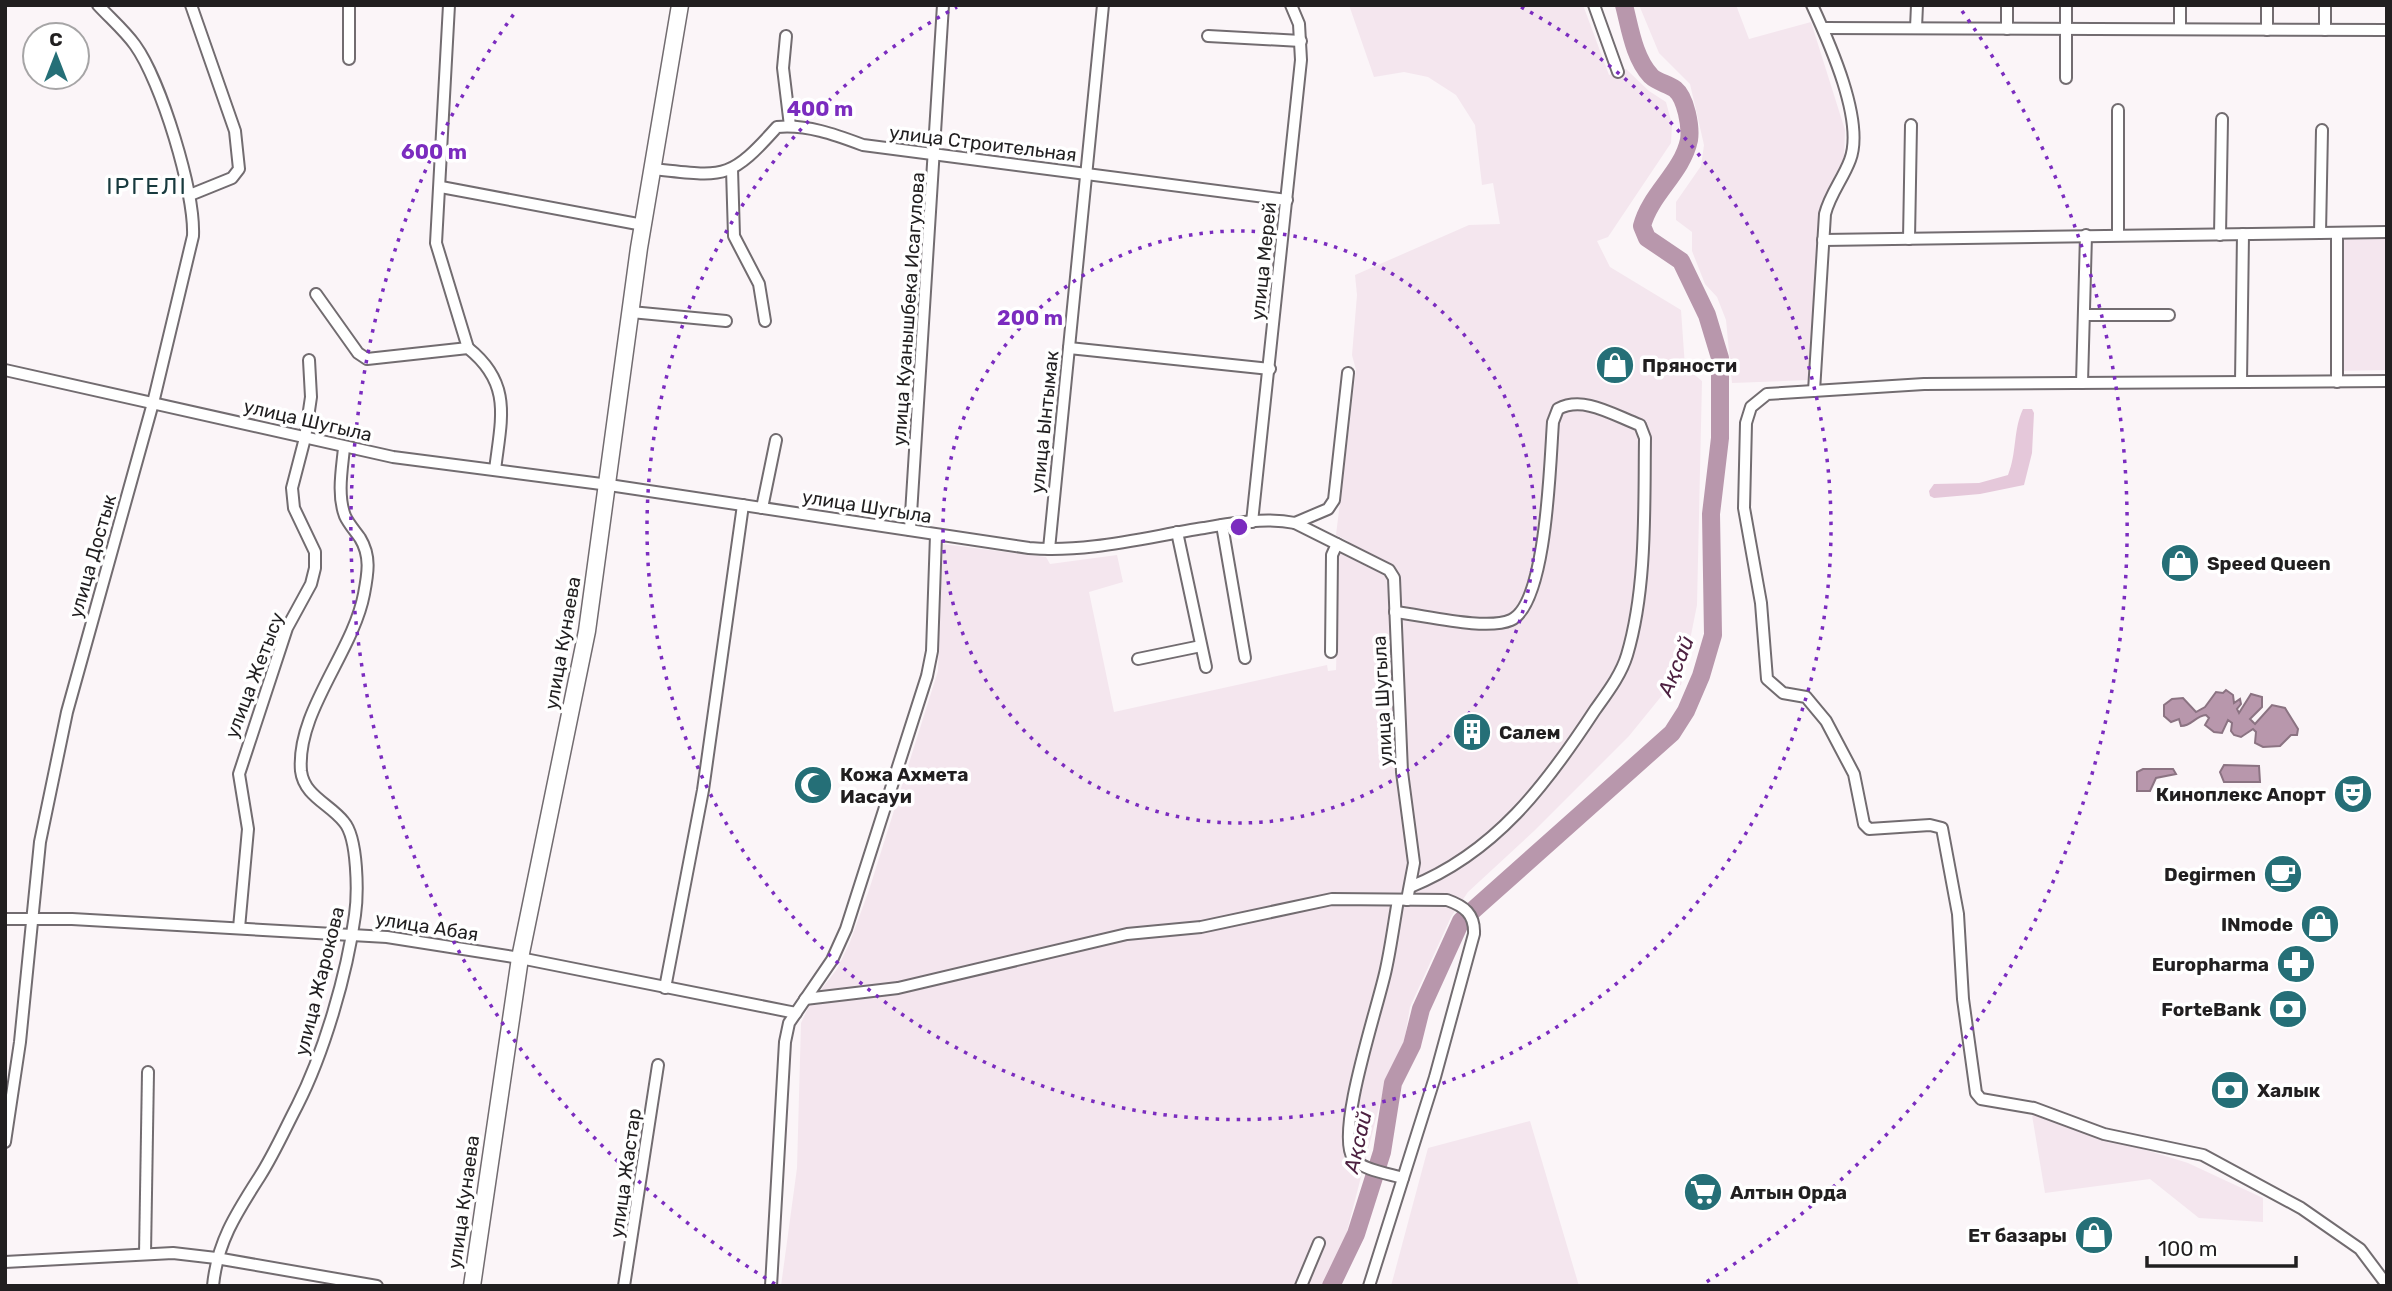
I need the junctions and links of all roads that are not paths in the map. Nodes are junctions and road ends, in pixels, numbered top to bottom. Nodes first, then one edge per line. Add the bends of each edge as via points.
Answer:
1 (97, 5) edge
2 (191, 5) edge
3 (349, 5) edge
4 (449, 5) edge
5 (680, 5) edge
6 (943, 5) edge
7 (1103, 5) edge
8 (1291, 5) edge
9 (1594, 5) edge
10 (1812, 5) edge
11 (1917, 5) edge
12 (2007, 5) edge
13 (2066, 5) edge
14 (2180, 5) edge
15 (2267, 5) edge
16 (2325, 5) edge
17 (1823, 28) junction
18 (1916, 28) junction
19 (2007, 29) junction
20 (2067, 29) junction
21 (2180, 29) junction
22 (2267, 30) junction
23 (2325, 30) junction
24 (2387, 30) edge
25 (786, 36) dead end
26 (1208, 36) dead end
27 (1301, 41) junction
28 (349, 59) dead end
29 (1618, 72) dead end
30 (2066, 78) dead end
31 (2118, 110) dead end
32 (2222, 119) dead end
33 (1911, 125) dead end
34 (790, 126) junction
35 (2322, 130) dead end
36 (936, 156) junction
37 (653, 169) junction
38 (732, 169) junction
39 (1086, 174) junction
40 (441, 187) junction
41 (190, 195) junction
42 (1287, 200) junction
43 (643, 225) junction
44 (2387, 232) edge
45 (2320, 233) junction
46 (2337, 233) junction
47 (2118, 234) junction
48 (2243, 234) junction
49 (2085, 235) junction
50 (2220, 235) junction
51 (1909, 239) junction
52 (1823, 240) junction
53 (316, 294) dead end
54 (631, 312) junction
55 (2084, 315) junction
56 (2169, 315) dead end
57 (726, 321) dead end
58 (765, 321) dead end
59 (468, 348) junction
60 (1069, 348) junction
61 (309, 360) dead end
62 (1270, 369) junction
63 (5, 370) edge
64 (1348, 373) dead end
65 (2387, 381) edge
66 (2241, 382) junction
67 (2337, 382) junction
68 (2082, 383) junction
69 (1814, 391) junction
70 (153, 403) junction
71 (306, 438) junction
72 (776, 440) dead end
73 (344, 448) junction
74 (495, 470) junction
75 (609, 485) junction
76 (744, 505) junction
77 (762, 508) junction
78 (1252, 522) junction
79 (1295, 523) junction
80 (1223, 525) junction
81 (911, 530) junction
82 (1177, 532) junction
83 (936, 535) junction
84 (1337, 544) junction
85 (1049, 550) junction
86 (1395, 612) junction
87 (1201, 646) junction
88 (1331, 652) dead end
89 (1138, 659) dead end
90 (1245, 659) dead end
91 (1206, 667) dead end
92 (1410, 887) junction
93 (1403, 900) junction
94 (5, 919) edge
95 (31, 919) junction
96 (239, 928) junction
97 (352, 933) junction
98 (520, 958) junction
99 (665, 988) junction
100 (805, 999) junction
101 (796, 1013) junction
102 (658, 1065) dead end
103 (148, 1072) dead end
104 (5, 1142) edge
105 (1403, 1178) junction
106 (1319, 1242) dead end
107 (145, 1254) junction
108 (216, 1258) junction
109 (5, 1262) edge
110 (2386, 1285) edge
111 (213, 1286) edge
112 (377, 1286) edge
113 (472, 1286) edge
114 (624, 1286) edge
115 (771, 1286) edge
116 (1301, 1286) edge
117 (1369, 1286) edge

1 - 41 street, улица Достык via 135,45 153,78
2 - 41 street via 235,131 239,169 232,178
3 - 28 street
4 - 40 street
5 - 37 main road, улица Кунаева
6 - 36 street, улица Куанышбека Исагулова
7 - 39 street, улица Ынтымак
8 - 27 street, улица Мерей
9 - 29 street
10 - 17 street
11 - 18 street
12 - 19 street
13 - 20 street
14 - 21 street
15 - 22 street
16 - 23 street
17 - 18 street
17 - 52 street via 1853,132 1850,161 1829,200
18 - 19 street
19 - 20 street
20 - 21 street
20 - 30 street
21 - 22 street
22 - 23 street
23 - 24 street
25 - 34 street via 783,68
26 - 27 street
27 - 42 street, улица Мерей
31 - 47 street
32 - 50 street
33 - 51 street
34 - 36 street, улица Строительная via 831,133 863,145
34 - 38 street via 777,127 755,153
35 - 45 street
36 - 39 street, улица Строительная
36 - 81 street, улица Куанышбека Исагулова
37 - 38 street via 716,175
37 - 43 main road, улица Кунаева
38 - 58 street via 734,236 759,284
39 - 42 street, улица Строительная
39 - 60 street, улица Ынтымак
40 - 43 street
40 - 59 street via 438,259
41 - 70 street, улица Достык via 193,236
42 - 62 street, улица Мерей
43 - 54 main road, улица Кунаева
44 - 46 street
45 - 46 street
45 - 48 street
46 - 67 street
47 - 49 street
47 - 50 street
48 - 50 street
48 - 66 street
49 - 51 street
49 - 55 street
51 - 52 street
52 - 69 street
53 - 59 street via 367,359
54 - 57 street
54 - 75 main road, улица Кунаева
55 - 56 street
55 - 68 street
59 - 74 street via 487,363 500,389
60 - 62 street
60 - 85 street, улица Ынтымак
61 - 71 street, улица Жетысу
62 - 78 street, улица Мерей
63 - 70 street, улица Шугыла
64 - 79 street via 1334,500 1328,509
65 - 67 street
66 - 67 street
66 - 68 street
68 - 69 street via 1924,384
69 - 110 street via 1758,398 1746,423 1744,509 1762,603 1767,679 1783,693 1807,697 1826,721 1854,774 1869,830 1942,828 1958,914 1963,999 1976,1093 1986,1102 2034,1108 2104,1134 2203,1155 2301,1208 2360,1249
70 - 71 street, улица Шугыла
70 - 95 street, улица Достык via 67,712 40,842
71 - 73 street, улица Шугыла
71 - 96 street, улица Жетысу via 292,488 294,508 314,552 314,568 311,584 287,628 243,756 240,784 248,840
72 - 77 street
73 - 74 street, улица Шугыла
73 - 97 street, улица Жарокова via 345,516 367,549 366,585 349,639 306,730 301,768 303,782 345,823 351,838 357,881
74 - 75 street, улица Шугыла
75 - 76 street, улица Шугыла
75 - 98 main road, улица Кунаева via 587,631
76 - 77 street, улица Шугыла
76 - 99 street via 703,790
77 - 81 street, улица Шугыла
78 - 79 street, улица Шугыла
78 - 80 street, улица Шугыла
79 - 84 street, улица Шугыла
80 - 82 street, улица Шугыла
80 - 90 street
81 - 83 street, улица Шугыла
82 - 85 street, улица Шугыла
82 - 87 street
83 - 85 street, улица Шугыла
83 - 100 street via 927,676 846,929 832,960
84 - 86 street, улица Шугыла via 1388,570 1394,578
84 - 88 street via 1332,555
86 - 92 street, улица Шугыла via 1402,772 1413,863
86 - 92 street via 1489,624 1510,621 1522,613 1533,594 1541,549 1558,408 1582,403 1640,425 1645,438 1643,535 1633,630 1621,670 1584,727 1507,825 1444,873
87 - 89 street
87 - 91 street
92 - 93 street, улица Шугыла
93 - 100 street via 1332,899 1201,927 1127,934 898,988
93 - 105 street, улица Шугыла via 1350,1117 1353,1158
93 - 105 street via 1447,900 1468,911 1475,923
94 - 95 street, улица Абая
95 - 96 street, улица Абая
95 - 104 street, улица Достык
96 - 97 street, улица Абая
97 - 98 street, улица Абая
97 - 108 street, улица Жарокова via 321,1055 261,1175 230,1222
98 - 99 street, улица Абая
98 - 113 main road, улица Кунаева
99 - 101 street, улица Абая
100 - 101 street
101 - 115 street via 785,1042
102 - 114 street, улица Жастар
103 - 107 street
105 - 117 street
106 - 116 street
107 - 108 street
107 - 109 street
108 - 111 street, улица Жарокова
108 - 112 street

